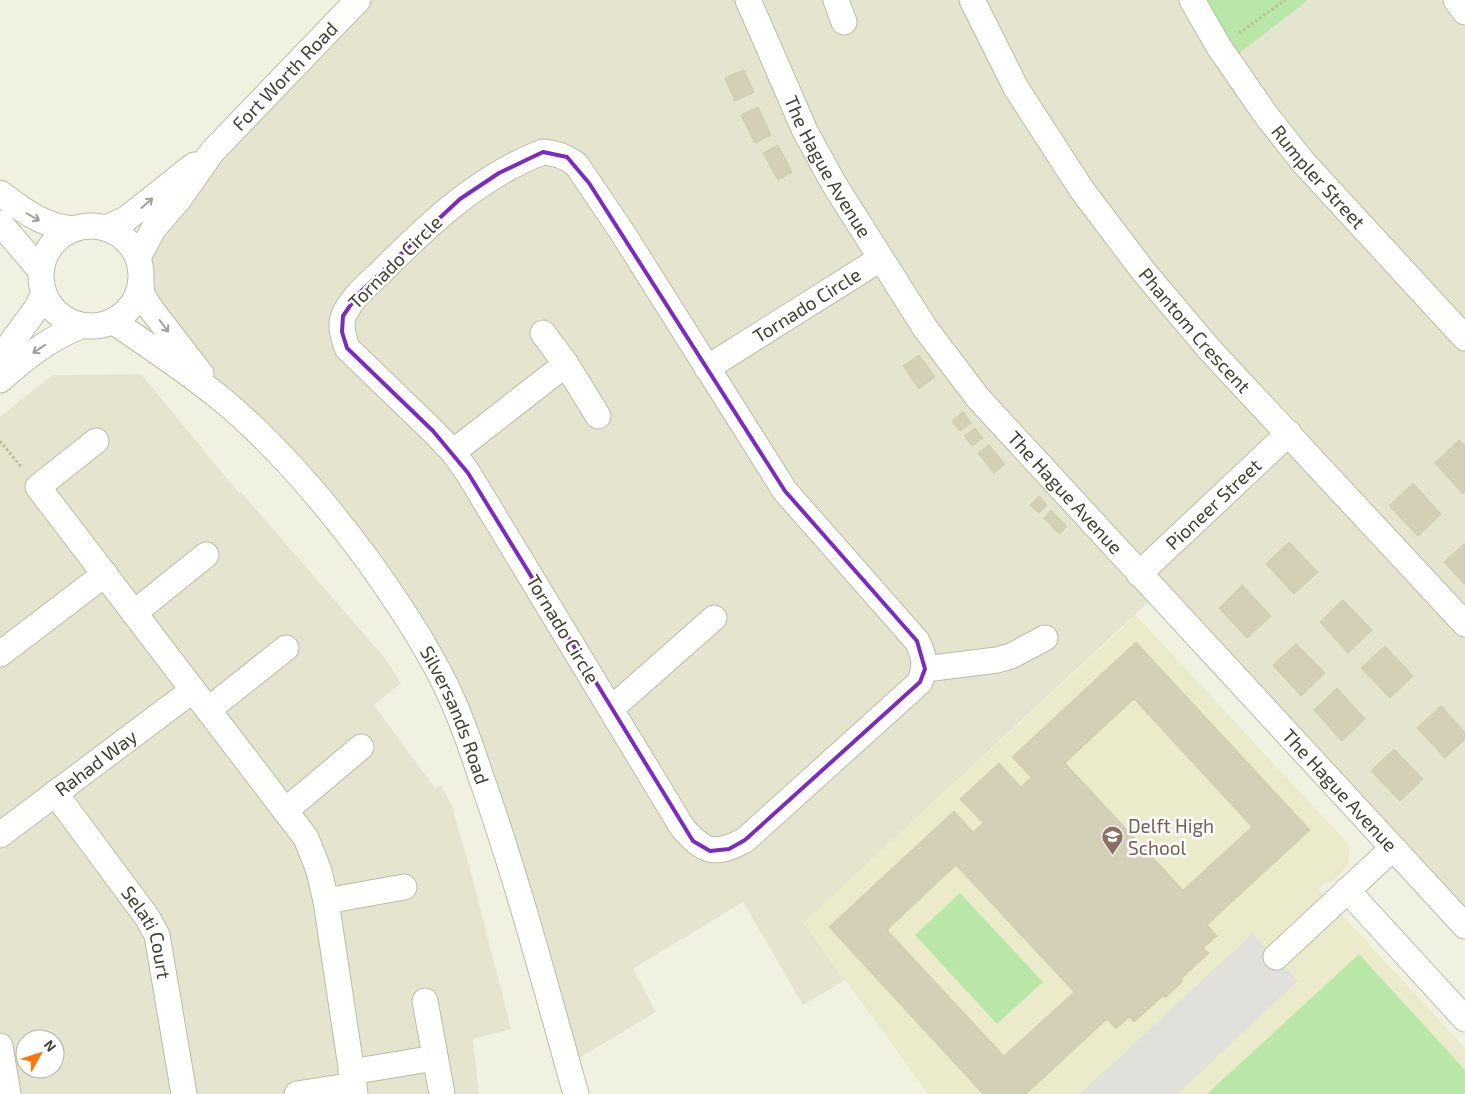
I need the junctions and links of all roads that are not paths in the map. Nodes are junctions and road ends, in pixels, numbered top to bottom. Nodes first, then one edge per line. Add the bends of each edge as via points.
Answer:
1 (358, 0) edge
2 (748, 0) edge
3 (972, 0) edge
4 (1192, 0) edge
5 (1456, 0) edge
6 (1465, 12) edge
7 (212, 152) junction
8 (0, 193) edge
9 (0, 223) edge
10 (106, 228) junction
11 (72, 229) junction
12 (138, 257) junction
13 (880, 259) junction
14 (43, 282) junction
15 (141, 284) junction
16 (114, 322) junction
17 (81, 326) junction
18 (543, 333) dead end
19 (1465, 338) edge
20 (0, 358) edge
21 (566, 364) junction
22 (706, 368) junction
23 (0, 380) edge
24 (220, 398) junction
25 (598, 416) dead end
26 (1289, 433) junction
27 (96, 441) dead end
28 (453, 452) junction
29 (206, 555) dead end
30 (105, 574) junction
31 (1139, 574) junction
32 (134, 613) junction
33 (714, 618) dead end
34 (1465, 624) edge
35 (1045, 638) dead end
36 (286, 648) dead end
37 (0, 654) edge
38 (925, 669) junction
39 (193, 690) junction
40 (611, 709) junction
41 (208, 710) junction
42 (361, 747) dead end
43 (55, 793) junction
44 (285, 810) junction
45 (0, 835) edge
46 (1393, 848) junction
47 (404, 887) dead end
48 (1347, 890) junction
49 (326, 901) junction
50 (1465, 926) edge
51 (1276, 957) dead end
52 (425, 1001) dead end
53 (1465, 1019) edge
54 (0, 1046) edge
55 (435, 1058) junction
56 (353, 1084) edge
57 (8, 1094) edge
58 (184, 1094) edge
59 (298, 1094) edge
60 (442, 1094) edge
61 (576, 1094) edge

1 - 7 street, Fort Worth Road
2 - 13 street, The Hague Avenue via 805,131
3 - 26 street, Phantom Crescent via 1016,88 1082,190 1210,350
4 - 19 street, Rumpler Street via 1219,47 1303,162
5 - 6 street
10 -> 7 street, Fort Worth Road via 126,219
7 - 12 street, Fort Worth Road via 154,228
8 -> 11 street via 33,217 54,227
9 - 14 street
10 - 11 street via 94,225
10 - 12 street via 119,234
11 - 14 street via 57,239 46,253
12 - 15 street
13 - 22 street, Tornado Circle
13 - 31 street, The Hague Avenue via 925,328 978,398
14 - 17 street via 50,305 69,322
14 - 20 street via 36,309
15 - 16 street via 132,306
15 -> 24 street, Silversands Road via 142,295 151,309
16 - 17 street via 103,326
16 - 24 street, Silversands Road
17 -> 23 street via 61,334
18 - 21 street
21 - 25 street
21 - 28 street
22 - 28 street, Tornado Circle via 576,164 554,152 543,152 499,173 460,199 426,227 358,294 343,316 342,332 347,348
22 - 38 street, Tornado Circle via 785,491 917,641
24 - 61 street, Silversands Road via 282,456 352,539 404,612 447,687 499,826
26 - 31 street, Pioneer Street
26 - 34 street, Phantom Crescent
27 - 30 street via 38,487
28 - 40 street, Tornado Circle
29 - 32 street
30 - 32 street
30 - 37 street
31 - 46 street, The Hague Avenue
32 - 39 street
33 - 40 street
35 - 38 street via 997,660
36 - 41 street
38 - 40 street, Tornado Circle via 920,682 895,706 745,840 729,849 710,851 687,834
39 - 41 street
39 - 43 street, Rahad Way
41 - 44 street
42 - 44 street
43 - 45 street, Rahad Way
43 - 58 street, Selati Court via 147,917 157,936
44 - 49 street via 306,838
46 - 48 street
46 - 50 street, The Hague Avenue
47 - 49 street
48 - 51 street
48 - 53 street
49 - 56 street
52 - 55 street
54 - 57 street
55 - 56 street
55 - 60 street
56 - 59 street

